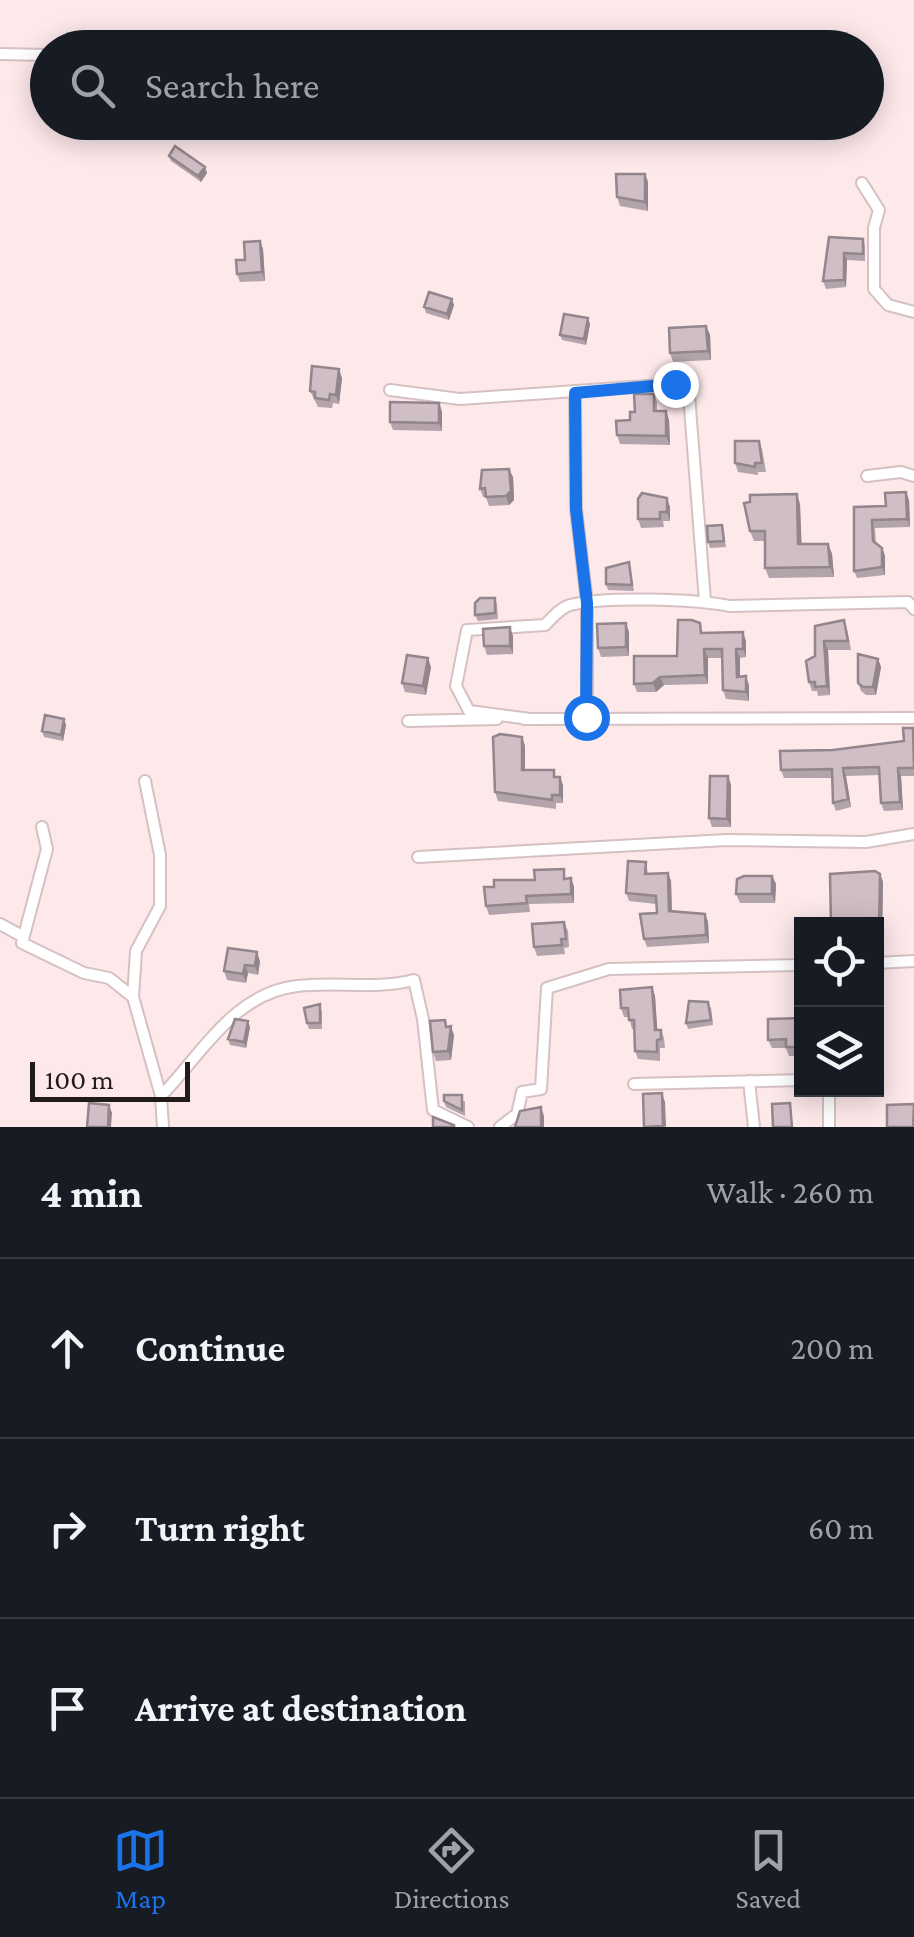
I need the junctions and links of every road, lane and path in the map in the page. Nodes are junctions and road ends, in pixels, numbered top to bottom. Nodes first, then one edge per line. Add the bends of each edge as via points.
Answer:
1 (0, 54) edge
2 (30, 55) edge
3 (862, 183) dead end
4 (914, 312) edge
5 (390, 390) dead end
6 (575, 393) junction
7 (867, 476) dead end
8 (914, 476) edge
9 (705, 601) junction
10 (587, 603) junction
11 (914, 609) edge
12 (586, 717) junction
13 (530, 718) junction
14 (914, 718) edge
15 (408, 721) dead end
16 (145, 781) dead end
17 (42, 827) dead end
18 (914, 834) edge
19 (418, 856) dead end
20 (0, 924) edge
21 (22, 936) junction
22 (914, 961) edge
23 (884, 963) edge
24 (794, 965) edge
25 (133, 996) junction
26 (794, 1080) edge
27 (749, 1081) junction
28 (634, 1084) dead end
29 (161, 1096) junction
30 (829, 1097) edge
31 (164, 1127) edge
32 (468, 1127) edge
33 (500, 1127) edge
34 (754, 1127) edge
35 (828, 1127) edge

1 - 2 street
3 - 4 street via 879,210 874,289 888,305
5 - 6 street via 460,399
6 - 9 street via 675,384 690,395
6 - 10 street via 576,509
7 - 8 street
9 - 10 street
9 - 11 street via 908,602
10 - 12 street
10 - 13 street via 565,606 545,625 467,630 456,686 469,711
12 - 13 street
12 - 14 street
13 - 15 street
16 - 25 street via 160,856 160,906 136,951
17 - 21 street via 47,849
18 - 19 street via 866,842 727,840
20 - 21 street
21 - 25 street via 22,943 109,978
22 - 23 street
24 - 33 street via 609,969 547,988 541,1090 522,1092 516,1114
25 - 29 street
26 - 27 street
27 - 28 street
27 - 34 street
29 - 31 street
29 - 32 street via 240,1007 295,986 384,987 414,980 432,1110
30 - 35 street

